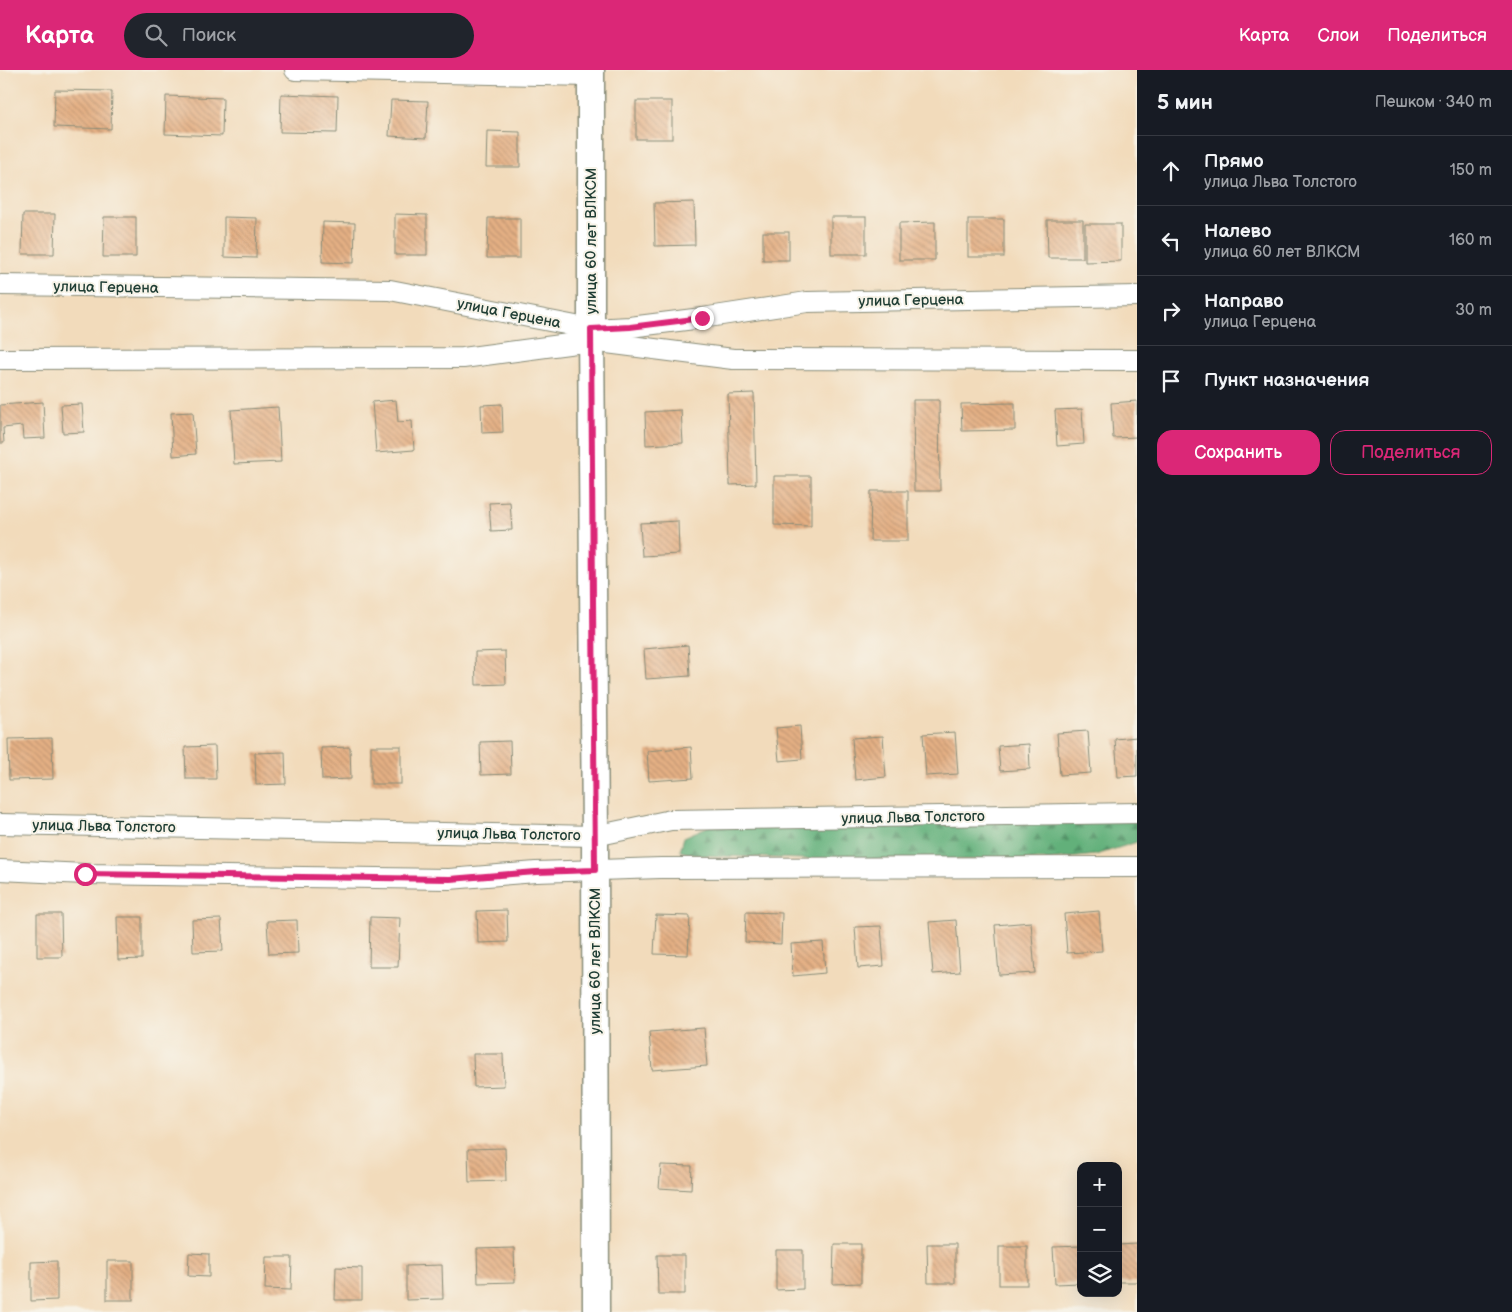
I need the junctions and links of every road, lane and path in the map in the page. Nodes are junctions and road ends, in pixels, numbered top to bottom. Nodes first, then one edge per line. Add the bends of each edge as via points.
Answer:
1 (295, 70) edge
2 (591, 73) edge
3 (0, 285) edge
4 (1137, 296) edge
5 (591, 335) junction
6 (0, 360) edge
7 (1137, 360) edge
8 (1137, 813) edge
9 (0, 824) edge
10 (595, 836) junction
11 (1137, 867) edge
12 (0, 870) edge
13 (595, 870) junction
14 (596, 1312) edge

1 - 2 street
2 - 5 street, улица 60 лет ВЛКСМ
3 - 5 street, улица Герцена via 390,290
4 - 5 street, улица Герцена via 807,302
5 - 6 street, улица Герцена via 463,358
5 - 7 street, улица Герцена via 733,359
5 - 10 street, улица 60 лет ВЛКСМ
8 - 10 street, улица Льва Толстого via 671,820
9 - 10 street, улица Льва Толстого
10 - 13 street, улица 60 лет ВЛКСМ
11 - 13 street
12 - 13 street via 450,879
13 - 14 street, улица 60 лет ВЛКСМ

